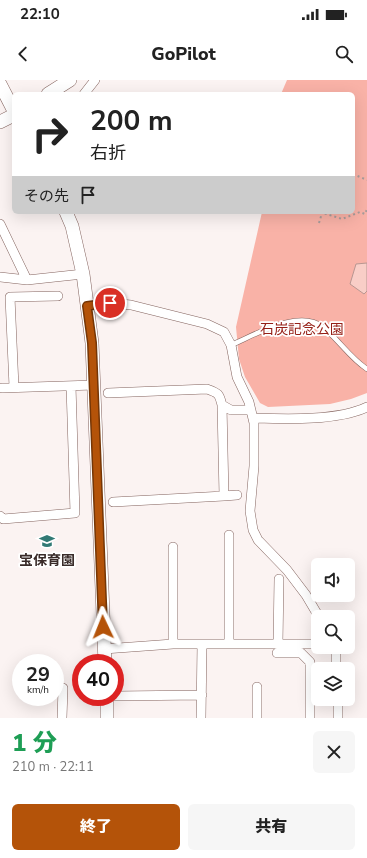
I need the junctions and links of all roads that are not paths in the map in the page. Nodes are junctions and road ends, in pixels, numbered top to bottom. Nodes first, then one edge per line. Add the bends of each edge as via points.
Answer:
1 (70, 80) edge
2 (95, 80) edge
3 (0, 84) edge
4 (51, 92) edge
5 (86, 92) edge
6 (12, 107) edge
7 (12, 116) edge
8 (0, 122) edge
9 (67, 214) edge
10 (0, 224) edge
11 (83, 274) junction
12 (0, 277) edge
13 (27, 280) junction
14 (58, 296) dead end
15 (87, 306) junction
16 (231, 345) junction
17 (367, 370) edge
18 (94, 385) junction
19 (72, 386) junction
20 (2, 388) dead end
21 (14, 388) junction
22 (108, 393) dead end
23 (222, 405) junction
24 (367, 408) edge
25 (252, 414) junction
26 (237, 495) dead end
27 (224, 496) junction
28 (113, 502) dead end
29 (0, 516) edge
30 (229, 535) dead end
31 (173, 547) dead end
32 (279, 579) dead end
33 (315, 610) edge
34 (173, 644) junction
35 (202, 644) junction
36 (229, 644) junction
37 (278, 644) junction
38 (311, 644) edge
39 (104, 648) junction
40 (104, 654) edge
41 (277, 654) dead end
42 (258, 687) dead end
43 (202, 695) junction
44 (124, 696) edge
45 (62, 706) edge
46 (107, 706) edge
47 (338, 706) edge
48 (62, 718) edge
49 (108, 718) edge
50 (202, 718) edge
51 (257, 718) edge
52 (310, 718) edge
53 (338, 718) edge

1 - 4 street
2 - 5 street
3 - 6 street
7 - 8 street
9 - 11 street
10 - 13 street
11 - 13 street
11 - 15 street
12 - 13 street
14 - 21 street via 10,297
15 - 16 street via 110,303 131,305 207,324 224,332
15 - 18 street
16 - 17 lane via 289,321 314,322 322,326
16 - 25 street via 237,377
18 - 19 street
18 - 39 street
19 - 21 street
19 - 29 street via 75,513 3,519
20 - 21 street
22 - 23 street via 207,389 220,396
23 - 25 street via 231,410
23 - 27 street
24 - 25 street via 343,415 289,419
25 - 33 street via 254,466 250,511 253,530 258,540 287,570
26 - 27 street
27 - 28 street
30 - 36 street
31 - 34 street
32 - 37 street
34 - 35 street
34 - 39 street
35 - 36 street
35 - 43 street
36 - 37 street
37 - 38 street
39 - 40 street
41 - 52 street via 301,654 310,662
42 - 51 street
43 - 44 street
43 - 50 street
45 - 48 street
46 - 49 street
47 - 53 street

